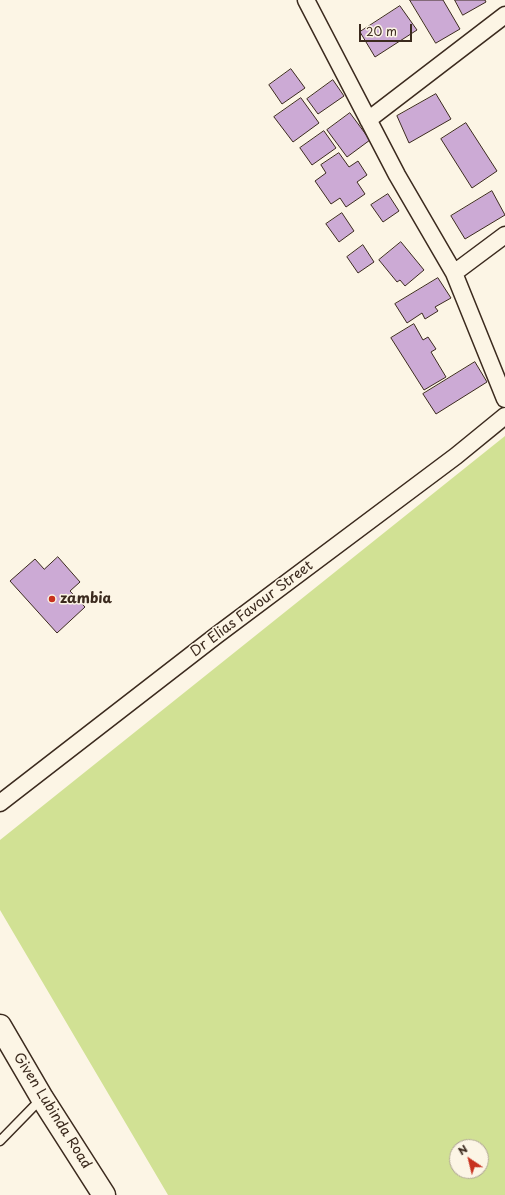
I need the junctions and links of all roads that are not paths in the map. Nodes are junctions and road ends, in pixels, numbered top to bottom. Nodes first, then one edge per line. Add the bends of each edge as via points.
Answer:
1 (306, 0) edge
2 (505, 15) edge
3 (368, 120) junction
4 (505, 235) edge
5 (454, 273) junction
6 (505, 398) edge
7 (505, 416) edge
8 (0, 803) edge
9 (0, 1026) edge
10 (42, 1098) junction
11 (0, 1141) edge
12 (104, 1195) edge

1 - 3 street
2 - 3 street
3 - 5 street
4 - 5 street
5 - 6 street
7 - 8 street, Dr Elias Favour Street via 450,461 217,635
9 - 10 street, Given Lubinda Road
10 - 11 lane
10 - 12 street, Given Lubinda Road

